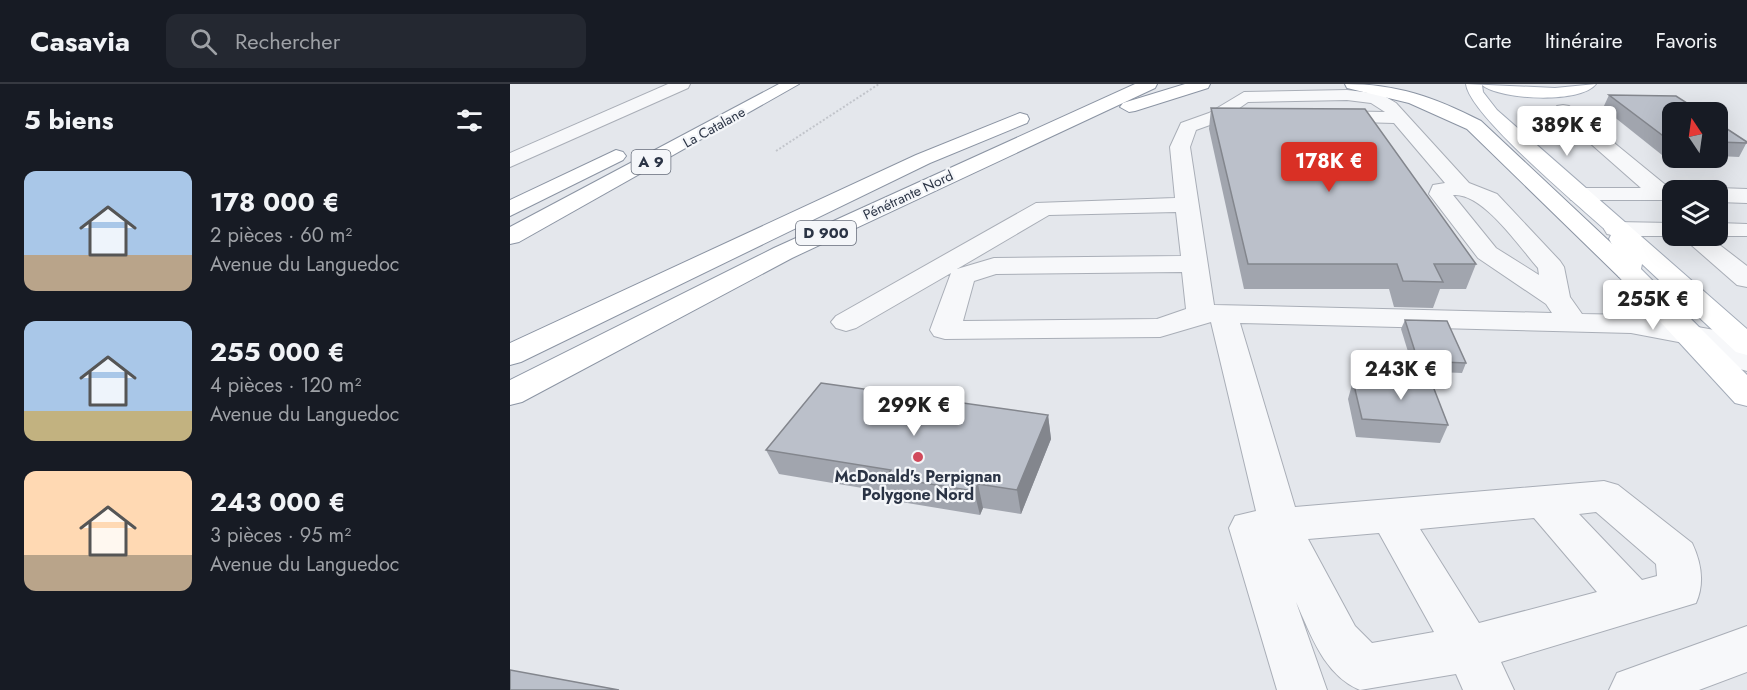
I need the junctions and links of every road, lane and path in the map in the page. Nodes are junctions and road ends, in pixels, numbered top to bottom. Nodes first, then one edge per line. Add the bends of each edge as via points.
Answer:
1 (682, 84) edge
2 (753, 84) edge
3 (791, 84) edge
4 (879, 84) edge
5 (1104, 84) edge
6 (1149, 84) edge
7 (1202, 84) edge
8 (1353, 84) edge
9 (1474, 84) edge
10 (1490, 84) edge
11 (1588, 84) edge
12 (1530, 91) junction
13 (1563, 110) dead end
14 (1491, 114) junction
15 (1215, 117) junction
16 (1250, 117) edge
17 (1307, 117) edge
18 (1399, 118) junction
19 (671, 127) dead end
20 (630, 149) dead end
21 (776, 151) dead end
22 (510, 161) edge
23 (1461, 189) junction
24 (1662, 190) edge
25 (1662, 194) edge
26 (1580, 195) junction
27 (1728, 195) edge
28 (1747, 196) edge
29 (1188, 205) junction
30 (510, 209) edge
31 (1616, 229) junction
32 (1662, 230) edge
33 (1728, 230) edge
34 (1745, 231) edge
35 (510, 237) edge
36 (1706, 246) edge
37 (1195, 264) junction
38 (1628, 271) junction
39 (1747, 279) edge
40 (1556, 298) junction
41 (1212, 313) junction
42 (648, 321) junction
43 (846, 322) dead end
44 (1574, 322) junction
45 (1689, 333) junction
46 (1747, 345) edge
47 (510, 355) edge
48 (1747, 362) edge
49 (510, 394) edge
50 (1747, 395) edge
51 (1544, 501) junction
52 (1390, 515) junction
53 (1280, 525) junction
54 (1634, 602) junction
55 (1468, 649) junction
56 (1737, 658) edge
57 (1302, 690) edge
58 (1489, 690) edge
59 (1634, 690) edge

1 - 22 street
2 - 19 main road, La Catalane / A 9
3 - 35 main road, La Catalane / A 9
4 - 21 path
5 - 47 main road, Pénétrante Nord / D 900 via 923,159
6 - 42 main road, Pénétrante Nord / D 900 via 783,253
7 - 42 main road via 1116,113
8 - 38 main road via 1424,101 1474,125
9 - 14 main road via 1475,92
10 - 12 main road
11 - 12 main road via 1572,91
12 - 14 main road via 1492,103
13 - 24 street
14 - 26 main road
15 - 16 street
15 - 18 street via 1244,97 1347,95 1375,98 1390,106
15 - 29 street via 1188,127 1180,147
17 - 18 street
18 - 23 street
20 - 30 main road, A 9
23 - 40 street via 1489,199 1551,267
23 - 40 street via 1441,190 1440,194 1487,253
25 - 26 street
26 - 31 main road
27 - 28 street
29 - 37 street
29 - 43 street via 1044,208
31 - 32 street
31 - 38 main road via 1629,252
31 - 46 main road via 1655,259
33 - 34 street
36 - 39 street
37 - 41 street
37 - 41 street via 994,266 962,276 945,330 1160,328
38 - 45 main road
40 - 44 street
41 - 44 street
41 - 53 street
42 - 49 main road, Pénétrante Nord / D 900
44 - 45 street via 1631,324
45 - 48 street via 1720,340
45 - 50 main road
51 - 52 street
51 - 54 street
51 - 54 street via 1604,496 1677,556 1680,589
52 - 53 street
52 - 55 street
53 - 55 street via 1338,642 1364,668
53 - 57 street via 1249,528
54 - 55 street
55 - 58 street
56 - 59 street

